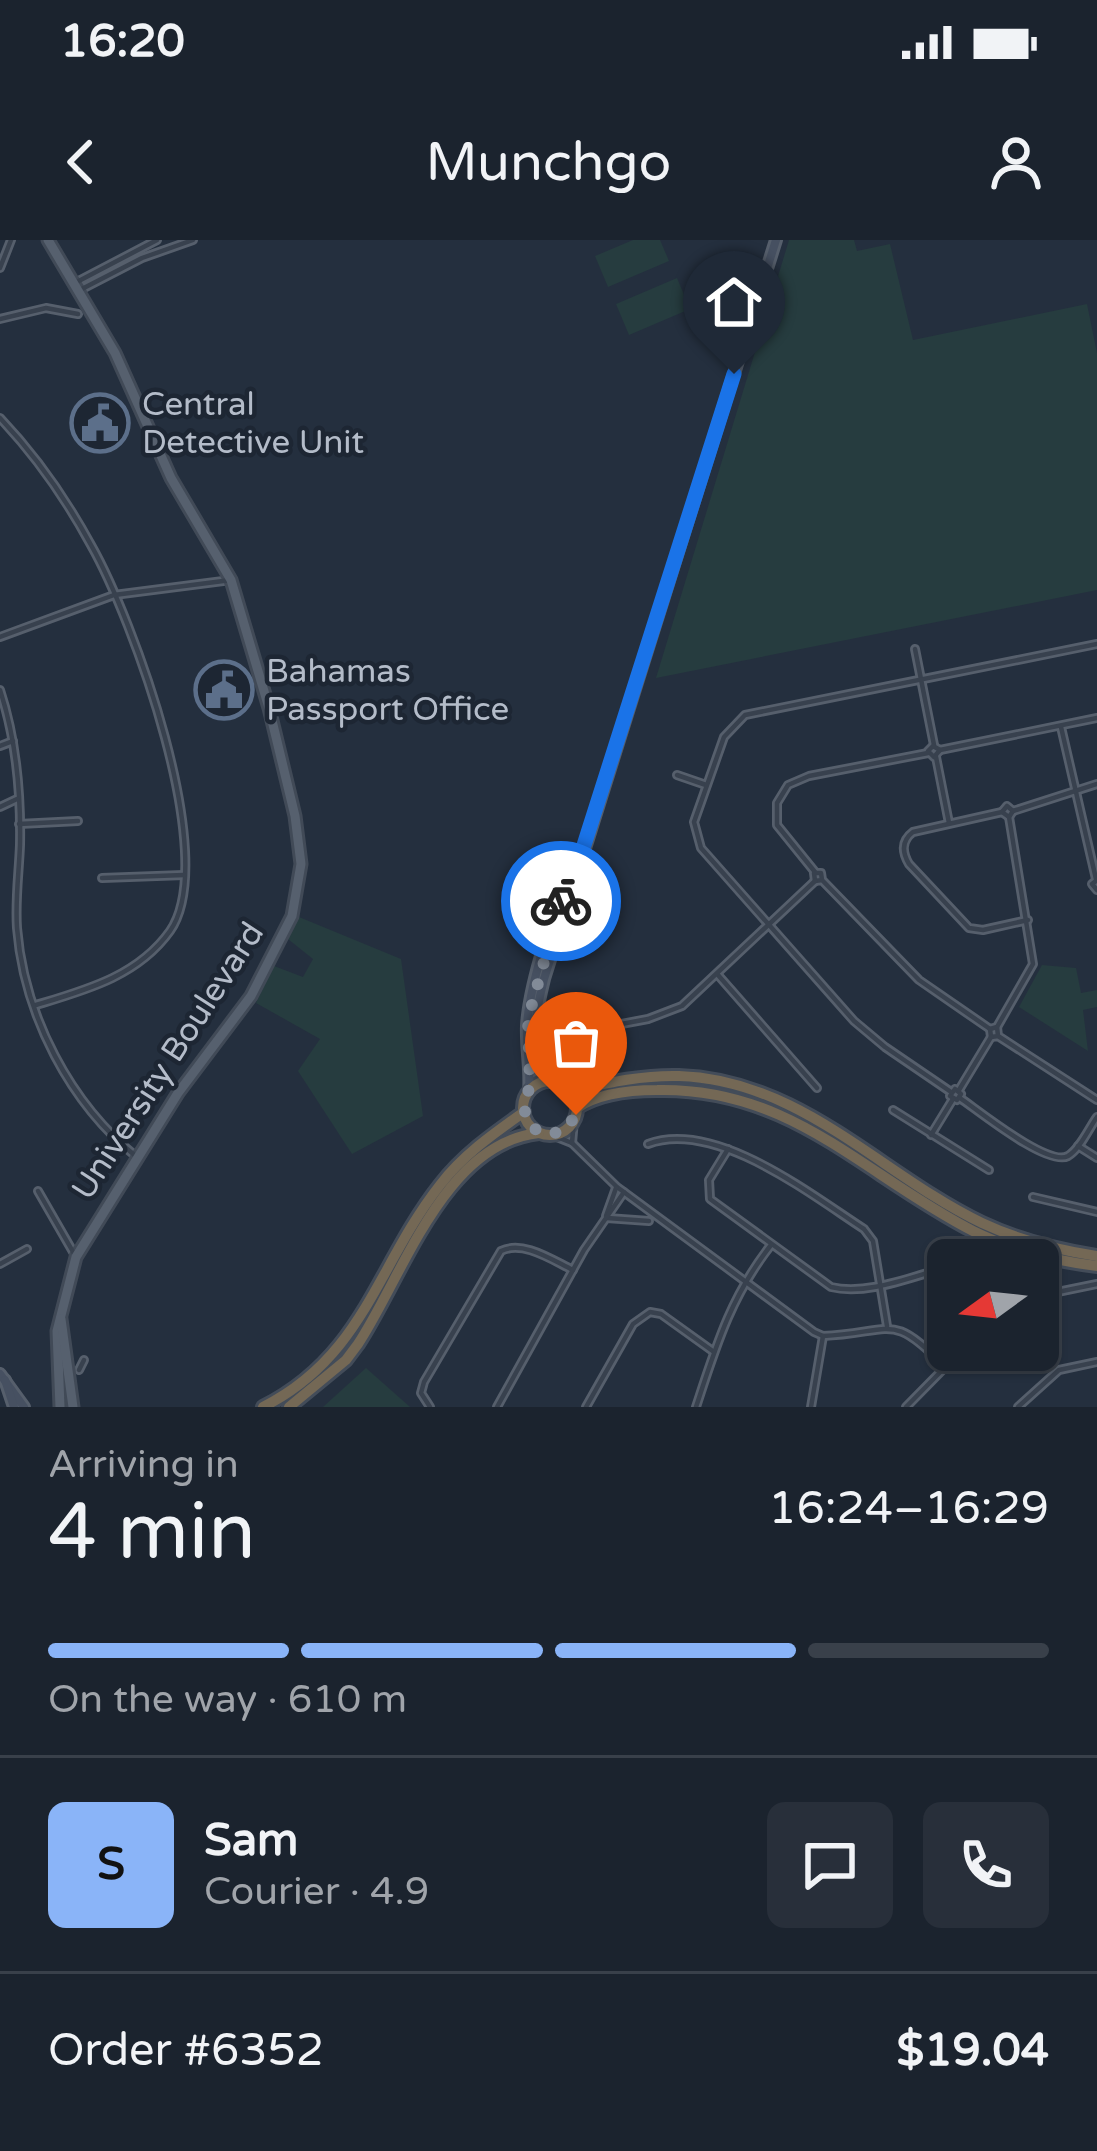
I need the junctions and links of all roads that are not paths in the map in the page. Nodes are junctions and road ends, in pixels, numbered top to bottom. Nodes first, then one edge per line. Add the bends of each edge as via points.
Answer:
1 (11, 240) edge
2 (48, 240) edge
3 (158, 240) edge
4 (193, 240) edge
5 (776, 240) edge
6 (0, 268) edge
7 (75, 288) junction
8 (78, 314) dead end
9 (0, 319) edge
10 (0, 418) edge
11 (231, 580) junction
12 (114, 595) junction
13 (0, 638) edge
14 (1097, 644) edge
15 (914, 649) dead end
16 (921, 680) junction
17 (0, 690) edge
18 (1097, 718) edge
19 (1061, 727) junction
20 (13, 741) junction
21 (0, 746) edge
22 (937, 751) junction
23 (677, 775) dead end
24 (1097, 784) edge
25 (707, 785) junction
26 (1076, 790) junction
27 (18, 798) junction
28 (0, 807) edge
29 (1008, 813) junction
30 (78, 821) dead end
31 (949, 823) junction
32 (19, 824) junction
33 (578, 864) junction
34 (184, 874) junction
35 (102, 878) dead end
36 (1097, 880) edge
37 (819, 881) junction
38 (1097, 890) edge
39 (1028, 920) junction
40 (768, 926) junction
41 (718, 974) junction
42 (36, 1005) junction
43 (994, 1032) junction
44 (573, 1033) dead end
45 (549, 1082) junction
46 (817, 1088) dead end
47 (571, 1091) junction
48 (530, 1092) junction
49 (956, 1095) junction
50 (1097, 1100) edge
51 (893, 1110) dead end
52 (524, 1112) junction
53 (575, 1114) junction
54 (1097, 1117) edge
55 (545, 1134) junction
56 (931, 1135) junction
57 (572, 1144) junction
58 (648, 1144) dead end
59 (1078, 1145) junction
60 (728, 1149) junction
61 (138, 1158) junction
62 (1097, 1158) edge
63 (989, 1170) dead end
64 (616, 1187) junction
65 (38, 1191) dead end
66 (624, 1192) junction
67 (1033, 1197) dead end
68 (1097, 1212) edge
69 (605, 1217) junction
70 (649, 1221) dead end
71 (772, 1244) junction
72 (27, 1249) dead end
73 (1097, 1256) edge
74 (76, 1257) junction
75 (0, 1264) edge
76 (1097, 1266) edge
77 (573, 1270) junction
78 (927, 1272) edge
79 (743, 1281) junction
80 (1097, 1284) edge
81 (879, 1285) junction
82 (1059, 1292) edge
83 (61, 1314) junction
84 (887, 1326) junction
85 (823, 1336) junction
86 (927, 1348) edge
87 (714, 1352) junction
88 (84, 1360) dead end
89 (1097, 1362) edge
90 (80, 1370) dead end
91 (941, 1371) edge
92 (2, 1377) edge
93 (14, 1407) edge
94 (24, 1407) edge
95 (60, 1407) edge
96 (73, 1407) edge
97 (263, 1407) edge
98 (289, 1407) edge
99 (430, 1407) edge
100 (497, 1407) edge
101 (586, 1407) edge
102 (696, 1407) edge
103 (811, 1407) edge
104 (906, 1407) edge
105 (1018, 1407) edge

1 - 6 street
2 - 7 main road, University Boulevard
3 - 7 street
4 - 7 street
5 - 33 main road
7 - 11 main road, University Boulevard
8 - 9 street via 46,308
10 - 12 street via 57,488
11 - 12 street
11 - 61 main road, University Boulevard via 295,816 299,887 251,996
12 - 13 street
12 - 34 street via 172,765
14 - 16 street
15 - 16 street
16 - 22 street
16 - 25 street via 745,715 724,737
17 - 20 street
18 - 19 street
19 - 22 street
19 - 26 street
20 - 21 street
20 - 27 street
22 - 31 street
22 - 37 street via 788,784 777,825
23 - 25 street
24 - 26 street
25 - 40 street via 696,842
26 - 29 street
26 - 36 street
27 - 28 street
27 - 32 street
29 - 31 street
29 - 39 street
30 - 32 street
31 - 39 street via 909,834 909,864 968,928
32 - 42 street via 17,928
33 - 45 main road via 537,1008 536,1056
33 - 48 main road via 533,988
34 - 35 street
34 - 42 street via 171,929 139,962 105,983
36 - 38 street
37 - 40 street
37 - 43 street via 934,994
39 - 43 street via 1033,964
40 - 41 street
40 - 49 street via 869,1035
41 - 44 street via 661,1016
41 - 46 street
42 - 61 street via 70,1084
43 - 49 street
43 - 50 street
45 - 47 highway
45 - 48 highway
47 - 53 highway
47 - 73 highway via 659,1076 755,1090 832,1127 986,1225
48 - 52 highway
49 - 56 street
49 - 59 street via 1050,1157 1067,1157
51 - 56 street
52 - 55 highway
52 - 97 highway via 439,1186 338,1348
53 - 55 highway via 565,1130
53 - 57 street
53 - 76 highway via 588,1100 670,1090 764,1106 981,1235
54 - 59 street
55 - 57 street
55 - 98 highway via 520,1135 454,1183 346,1360
56 - 63 street
57 - 64 street
58 - 60 street via 678,1139
59 - 62 street
60 - 71 street via 708,1195
60 - 81 street via 864,1228
61 - 74 main road, University Boulevard
64 - 66 street
64 - 69 street
65 - 74 street
66 - 69 street
66 - 79 street
67 - 68 street
69 - 70 street
69 - 77 street
71 - 79 street
71 - 81 street via 831,1287
72 - 75 street
74 - 83 main road, University Boulevard
77 - 99 street via 520,1246 501,1251 424,1382
77 - 100 street
78 - 81 street
79 - 85 street
79 - 87 street
80 - 82 street
81 - 84 street
83 - 95 main road, University Boulevard
83 - 96 main road, University Boulevard
84 - 85 street
84 - 86 street
85 - 103 street
87 - 101 street via 650,1312 633,1324
87 - 102 street
88 - 90 street
89 - 105 street via 1059,1370
91 - 104 street
92 - 93 main road
92 - 94 main road

